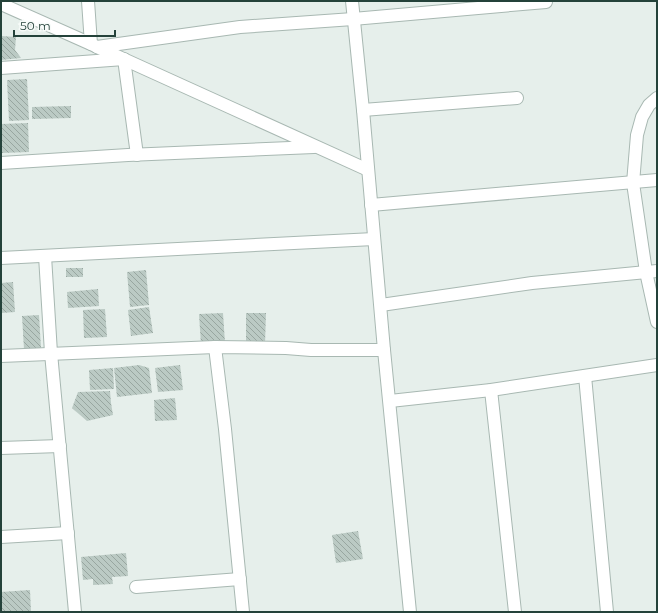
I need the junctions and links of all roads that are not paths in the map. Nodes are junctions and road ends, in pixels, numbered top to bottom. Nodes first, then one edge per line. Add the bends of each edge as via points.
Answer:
1 (88, 1) edge
2 (352, 1) edge
3 (546, 2) edge
4 (1, 4) edge
5 (354, 19) junction
6 (94, 46) junction
7 (124, 59) junction
8 (1, 68) edge
9 (517, 98) dead end
10 (657, 98) edge
11 (363, 110) junction
12 (317, 147) junction
13 (137, 155) junction
14 (1, 163) edge
15 (368, 170) junction
16 (657, 180) edge
17 (633, 182) junction
18 (371, 205) junction
19 (374, 239) junction
20 (44, 256) junction
21 (1, 258) edge
22 (652, 271) edge
23 (380, 305) junction
24 (657, 322) edge
25 (215, 347) junction
26 (384, 350) junction
27 (51, 354) junction
28 (1, 356) edge
29 (657, 365) edge
30 (585, 376) junction
31 (491, 390) junction
32 (390, 401) junction
33 (60, 446) junction
34 (1, 448) edge
35 (68, 533) junction
36 (1, 537) edge
37 (240, 579) junction
38 (136, 587) dead end
39 (75, 612) edge
40 (243, 612) edge
41 (410, 612) edge
42 (514, 612) edge
43 (607, 612) edge

1 - 6 street
2 - 5 street
3 - 5 street
4 - 6 street
5 - 6 street via 240,27
5 - 11 street
6 - 7 street
7 - 8 street
7 - 12 street
7 - 13 street
9 - 11 street
10 - 17 street via 648,105 640,123
11 - 15 street
12 - 13 street
12 - 15 street
13 - 14 street
15 - 18 street
16 - 17 street
17 - 18 street
17 - 22 street
18 - 19 street
19 - 20 street
19 - 23 street
20 - 21 street
20 - 27 street
22 - 23 street via 532,283
22 - 24 street
23 - 26 street
25 - 26 street
25 - 27 street
25 - 37 street
26 - 32 street
27 - 28 street
27 - 33 street
29 - 30 street
30 - 31 street
30 - 43 street
31 - 32 street
31 - 42 street
32 - 41 street
33 - 34 street
33 - 35 street
35 - 36 street
35 - 39 street
37 - 38 street
37 - 40 street

